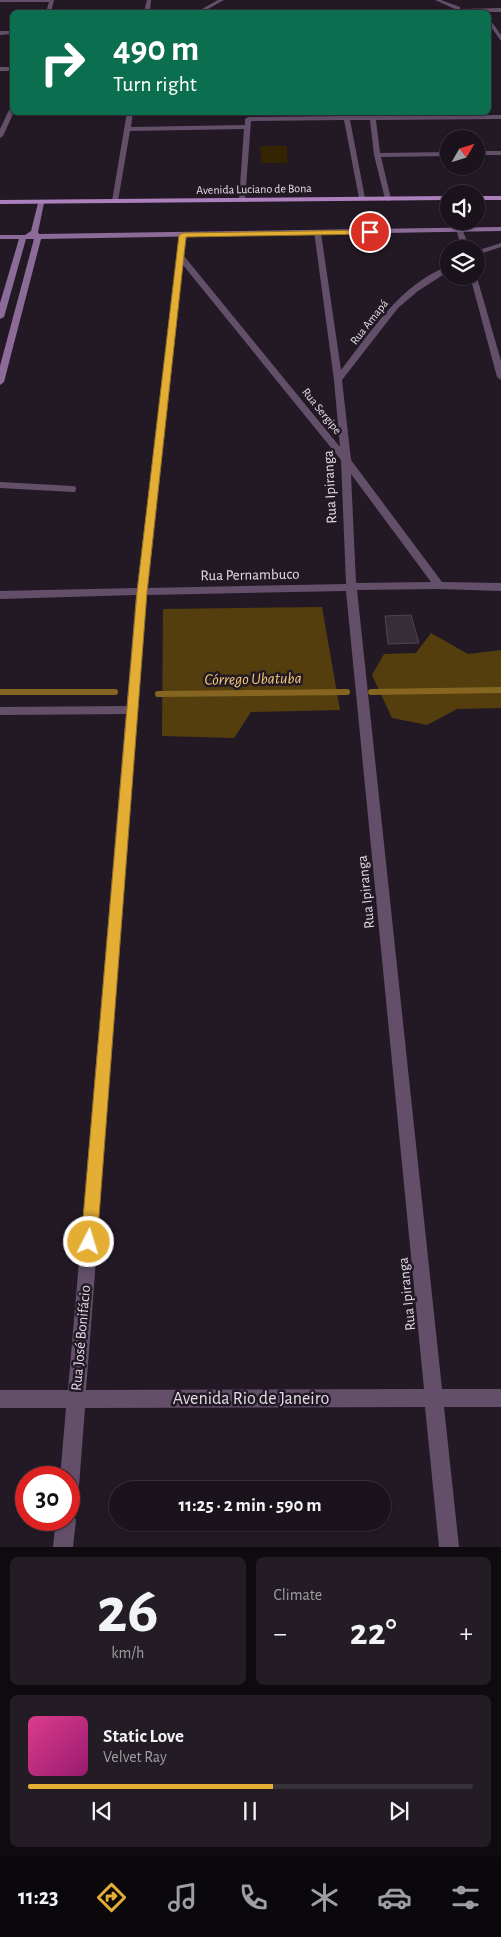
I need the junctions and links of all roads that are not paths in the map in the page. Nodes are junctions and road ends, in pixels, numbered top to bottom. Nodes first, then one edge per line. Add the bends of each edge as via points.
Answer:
1 (52, 0) edge
2 (222, 0) edge
3 (437, 0) edge
4 (0, 1) edge
5 (201, 10) edge
6 (322, 10) edge
7 (340, 10) edge
8 (462, 10) edge
9 (482, 10) edge
10 (501, 10) edge
11 (491, 23) edge
12 (501, 39) edge
13 (10, 110) edge
14 (130, 115) edge
15 (469, 115) edge
16 (248, 116) edge
17 (346, 116) edge
18 (373, 116) edge
19 (501, 117) edge
20 (247, 127) junction
21 (128, 129) junction
22 (0, 136) edge
23 (485, 153) edge
24 (501, 153) edge
25 (440, 154) edge
26 (377, 155) junction
27 (362, 198) junction
28 (440, 198) edge
29 (485, 198) edge
30 (501, 198) edge
31 (388, 199) junction
32 (242, 200) junction
33 (115, 201) junction
34 (0, 202) edge
35 (41, 203) junction
36 (501, 229) edge
37 (459, 231) junction
38 (317, 233) junction
39 (36, 235) junction
40 (183, 235) junction
41 (0, 237) edge
42 (24, 237) junction
43 (462, 240) edge
44 (501, 245) edge
45 (485, 250) edge
46 (180, 256) junction
47 (440, 274) edge
48 (476, 285) edge
49 (0, 317) edge
50 (5, 352) edge
51 (501, 377) edge
52 (338, 380) junction
53 (0, 382) edge
54 (346, 460) junction
55 (0, 485) edge
56 (73, 489) dead end
57 (439, 585) junction
58 (501, 586) edge
59 (351, 588) junction
60 (142, 592) junction
61 (0, 595) edge
62 (132, 710) junction
63 (0, 711) edge
64 (0, 1398) edge
65 (501, 1398) edge
66 (76, 1399) junction
67 (434, 1399) junction
68 (71, 1466) edge
69 (65, 1531) edge
70 (64, 1547) edge
71 (449, 1547) edge

1 - 4 street
2 - 5 street
3 - 8 street
6 - 7 street
9 - 10 street
11 - 12 street
13 - 22 street
14 - 21 street
15 - 18 street
15 - 19 street
16 - 17 street
16 - 20 street
17 - 18 street
17 - 27 street
18 - 26 street
20 - 21 street
20 - 32 street
21 - 33 street
23 - 24 street
25 - 26 street
26 - 31 street
27 - 31 main road, Avenida Luciano de Bona
27 - 32 main road, Avenida Luciano de Bona
28 - 31 main road, Avenida Luciano de Bona
29 - 30 main road
32 - 33 main road, Avenida Luciano de Bona
33 - 35 main road, Avenida Luciano de Bona
34 - 35 main road, Avenida Luciano de Bona
35 - 39 street
36 - 37 street
37 - 38 street
37 - 43 street
38 - 40 street
38 - 52 street, Rua Ipiranga
39 - 40 street
39 - 42 street
39 - 50 street
40 - 46 street, Rua José Bonifácio
41 - 42 street
42 - 49 street
44 - 45 street
46 - 54 street, Rua Sergipe
46 - 60 street, Rua José Bonifácio
47 - 52 street, Rua Amapá via 395,306
48 - 51 street
50 - 53 street
52 - 54 street, Rua Ipiranga
54 - 57 street, Rua Sergipe
54 - 59 street, Rua Ipiranga
55 - 56 lane
57 - 58 street, Rua Pernambuco
57 - 59 street, Rua Pernambuco
59 - 60 street, Rua Pernambuco
59 - 67 street, Rua Ipiranga
60 - 61 street, Rua Pernambuco
60 - 62 street, Rua José Bonifácio
62 - 63 lane
62 - 66 street, Rua José Bonifácio
64 - 66 street, Avenida Rio de Janeiro
65 - 67 street, Avenida Rio de Janeiro
66 - 67 street, Avenida Rio de Janeiro
66 - 68 street, Rua José Bonifácio
67 - 71 street, Rua Ipiranga
69 - 70 street

